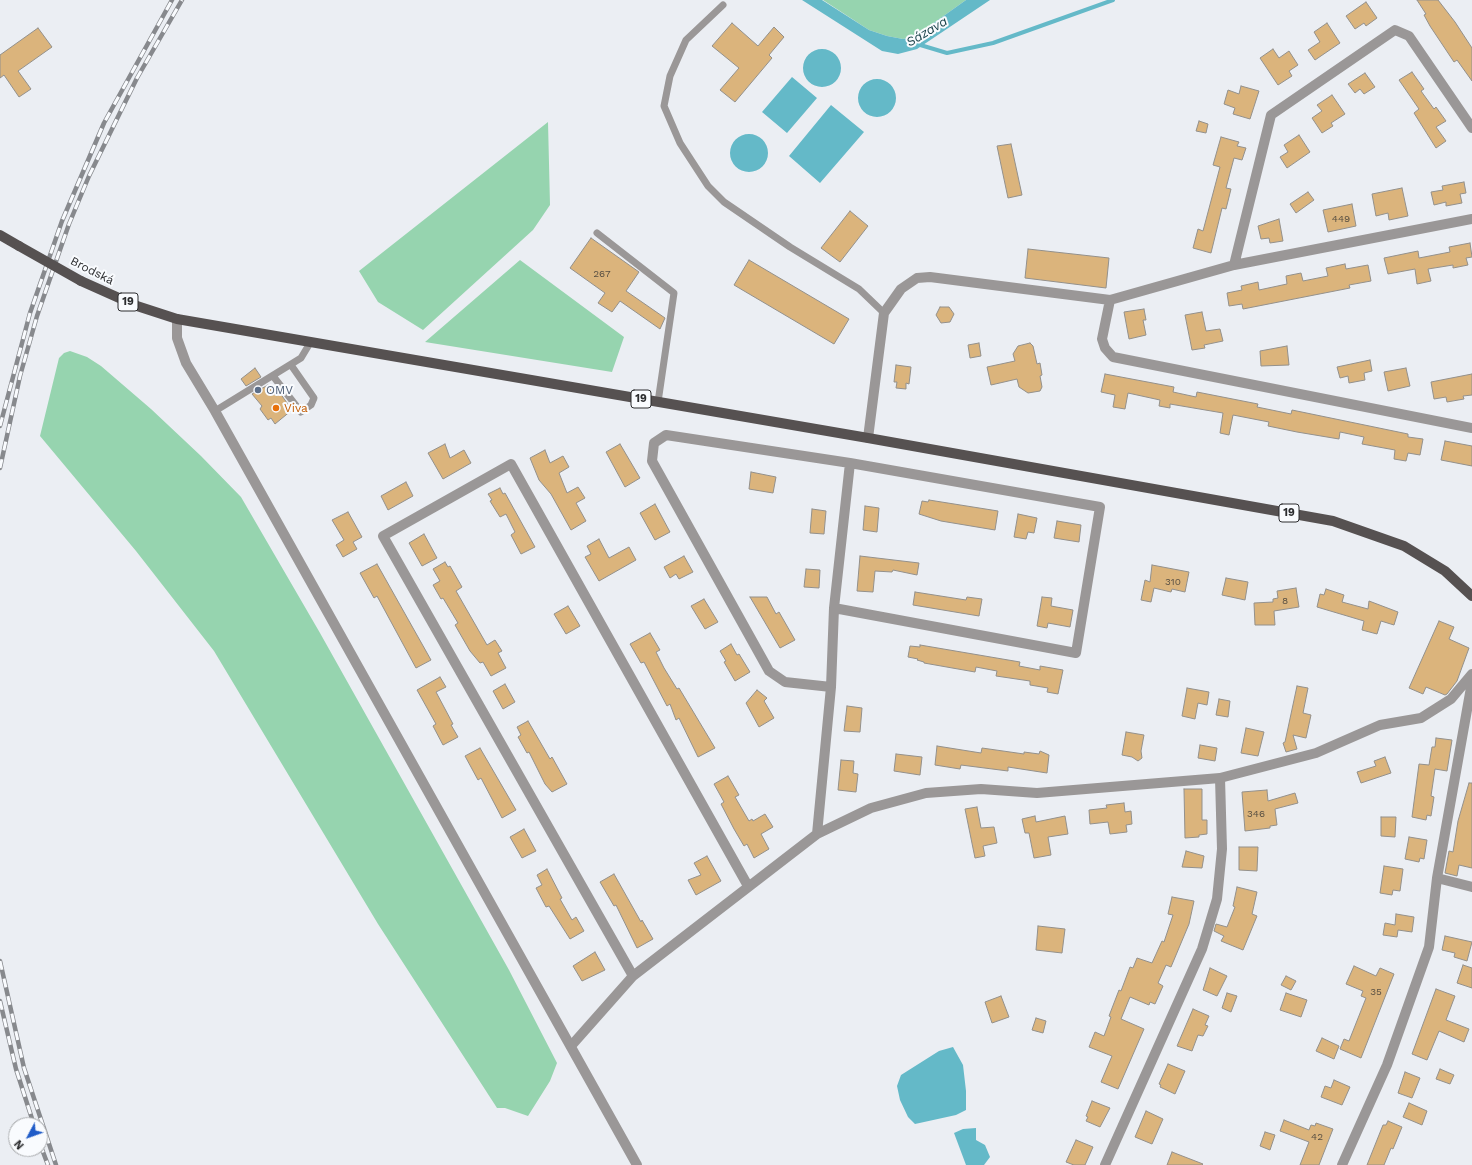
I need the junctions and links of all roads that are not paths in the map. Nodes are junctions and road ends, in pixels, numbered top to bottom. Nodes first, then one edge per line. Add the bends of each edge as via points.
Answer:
1 (723, 5) dead end
2 (1472, 128) edge
3 (1472, 219) edge
4 (597, 233) dead end
5 (0, 236) edge
6 (1234, 265) junction
7 (1110, 300) junction
8 (884, 313) junction
9 (177, 319) junction
10 (310, 343) junction
11 (291, 365) junction
12 (273, 376) junction
13 (658, 402) junction
14 (215, 411) junction
15 (1472, 428) edge
16 (868, 438) junction
17 (850, 463) junction
18 (1472, 596) edge
19 (834, 608) junction
20 (1472, 674) edge
21 (1472, 682) edge
22 (831, 687) junction
23 (1220, 778) junction
24 (817, 834) junction
25 (1437, 878) junction
26 (748, 886) junction
27 (1472, 887) edge
28 (633, 976) junction
29 (571, 1046) junction
30 (637, 1165) edge
31 (1105, 1165) edge
32 (1342, 1165) edge

1 - 8 lane via 686,40 670,76 664,106 680,143 708,186 724,202 790,247 859,289
2 - 6 street via 1409,36 1395,30 1271,115
3 - 6 street
4 - 13 lane via 674,293
5 - 9 main road, Brodská / 19, bridge via 81,281 137,306
6 - 7 street
7 - 8 street via 930,277 917,278 901,289
7 - 15 street via 1102,339 1105,348 1113,357
8 - 16 street
9 - 10 main road, 19
9 - 14 street via 177,338 186,363
10 - 11 lane via 301,358
10 - 13 main road, 19
11 - 12 lane
11 - 12 lane via 314,398 311,405 301,412
12 - 14 lane
13 - 16 main road, 19
14 - 29 street
16 - 18 main road, 19 via 1333,521 1404,546 1445,571
17 - 19 street
17 - 19 street via 1100,507 1076,653
17 - 22 street via 666,435 654,444 652,461 769,671 785,682
19 - 22 street
20 - 23 street via 1452,699 1421,718 1380,725 1316,753
21 - 25 street
22 - 24 street
23 - 24 street via 1037,794 981,788 926,794 871,808
23 - 31 street via 1222,849 1216,899 1202,949
24 - 26 street
25 - 27 street
25 - 32 street via 1429,947 1387,1065
26 - 28 street
26 - 28 street via 511,464 383,536
28 - 29 street
29 - 30 street

